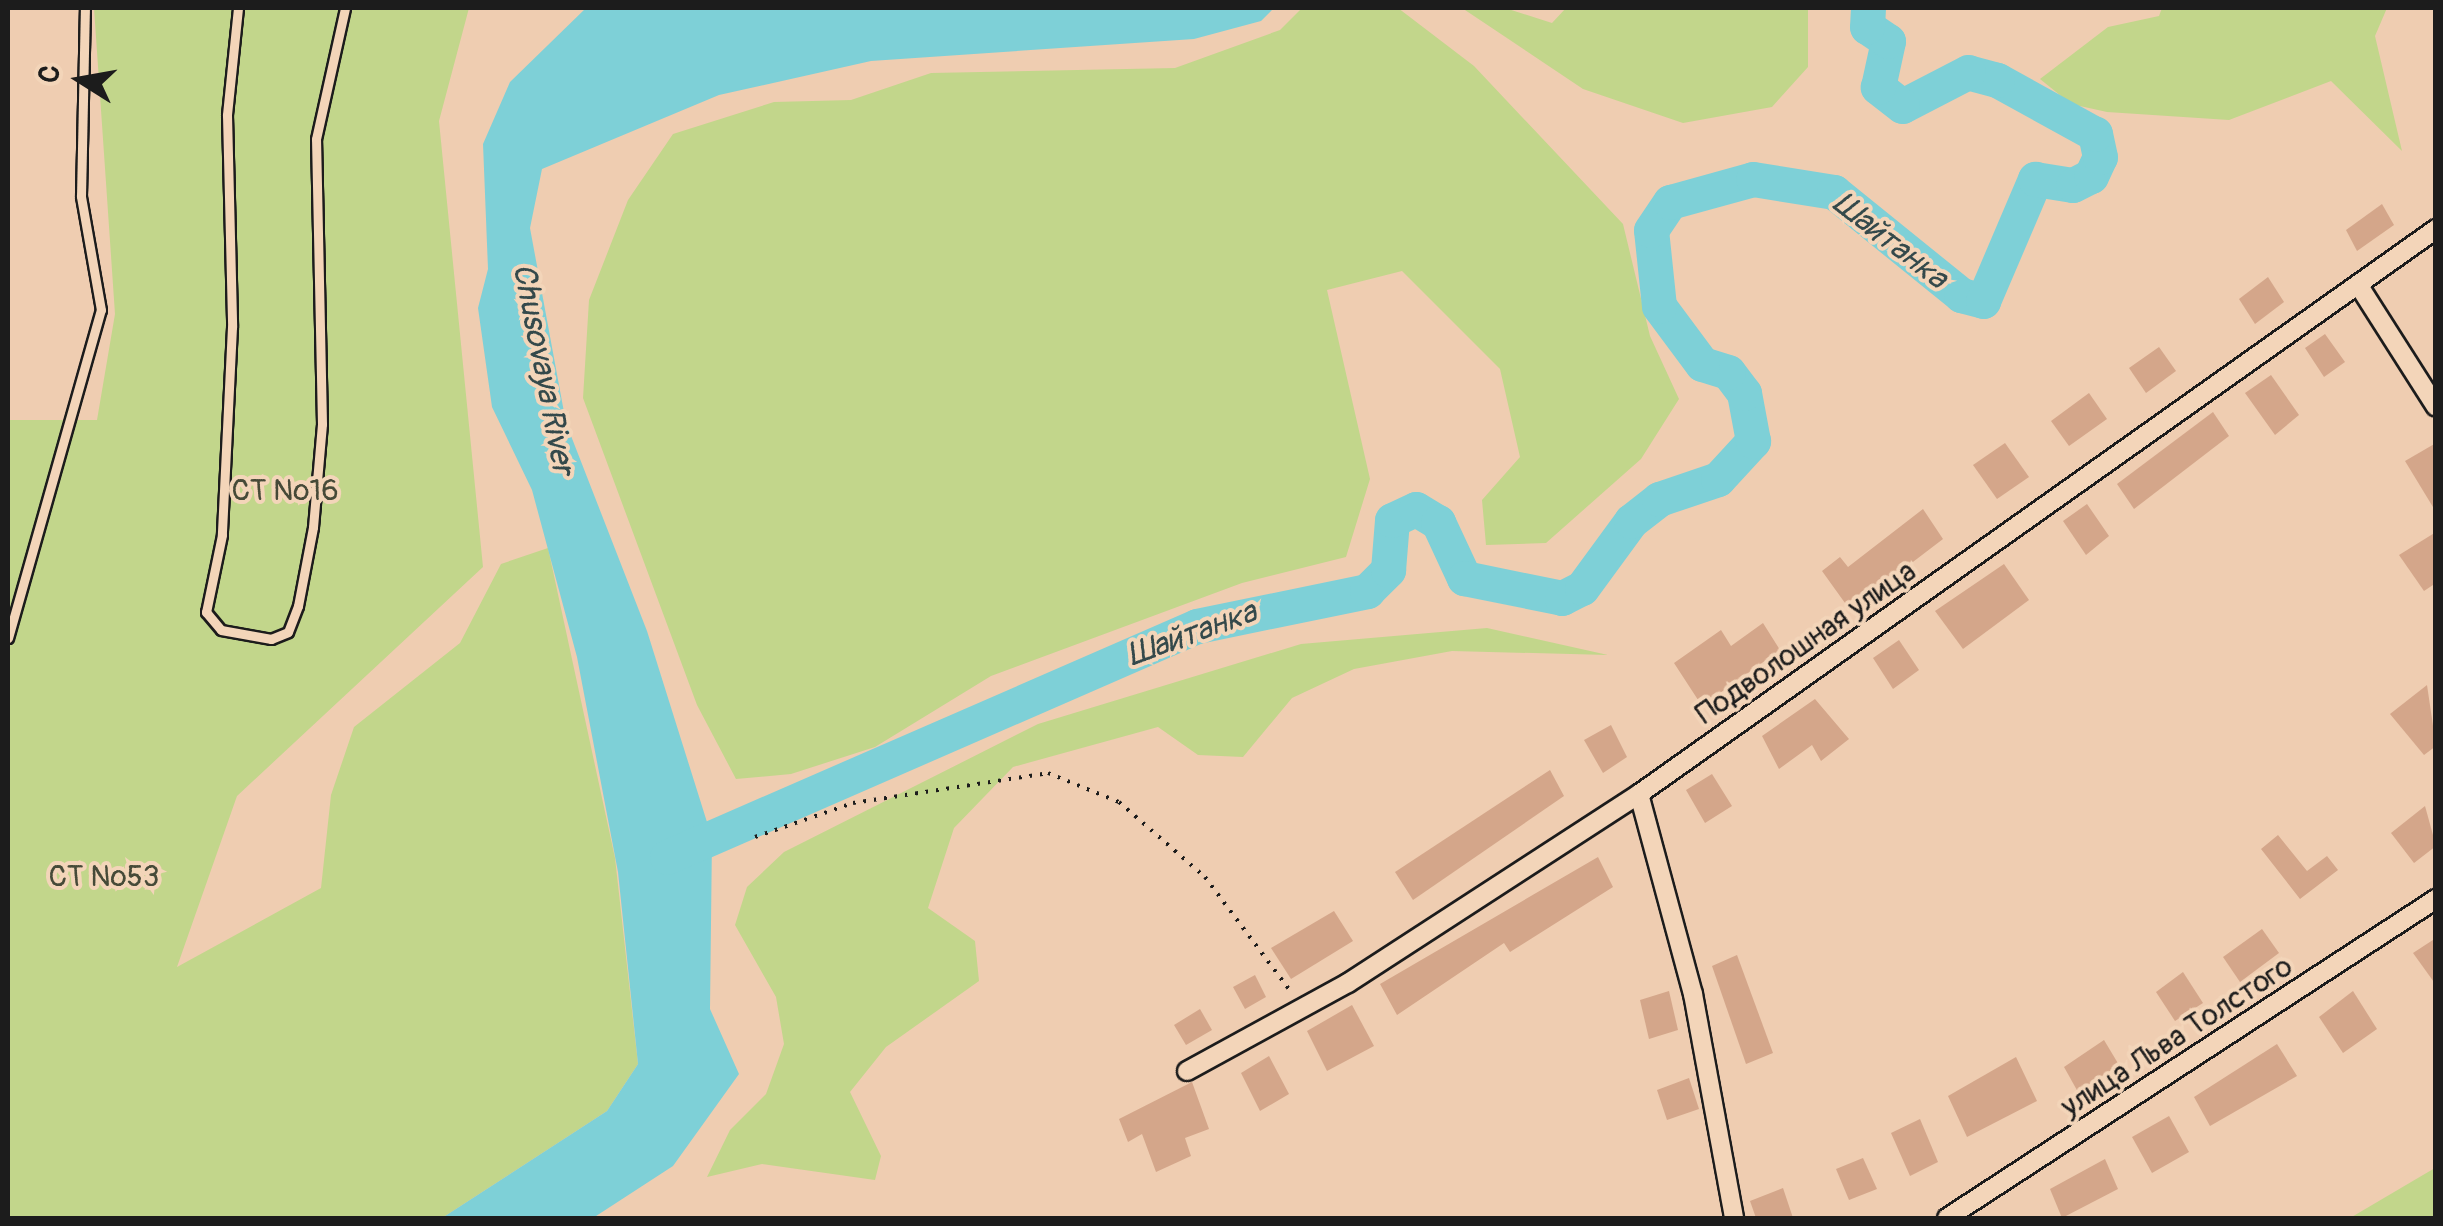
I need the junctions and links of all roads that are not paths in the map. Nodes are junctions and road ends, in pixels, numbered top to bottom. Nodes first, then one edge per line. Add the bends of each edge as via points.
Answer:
1 (85, 8) edge
2 (238, 8) edge
3 (345, 8) edge
4 (2436, 229) edge
5 (2359, 286) junction
6 (2436, 406) edge
7 (8, 638) edge
8 (1640, 794) junction
9 (2436, 899) edge
10 (1188, 1072) dead end
11 (1734, 1218) edge
12 (1947, 1218) edge

1 - 7 lane via 80,196 101,310
2 - 3 lane via 227,115 232,327 222,536 206,612 221,630 271,638 288,632 298,606 313,527 322,424 316,139
4 - 5 street, Подволошная улица
5 - 6 street
5 - 8 street, Подволошная улица
8 - 10 street, Подволошная улица via 1303,1008
8 - 11 street via 1694,994
9 - 12 street, улица Льва Толстого

